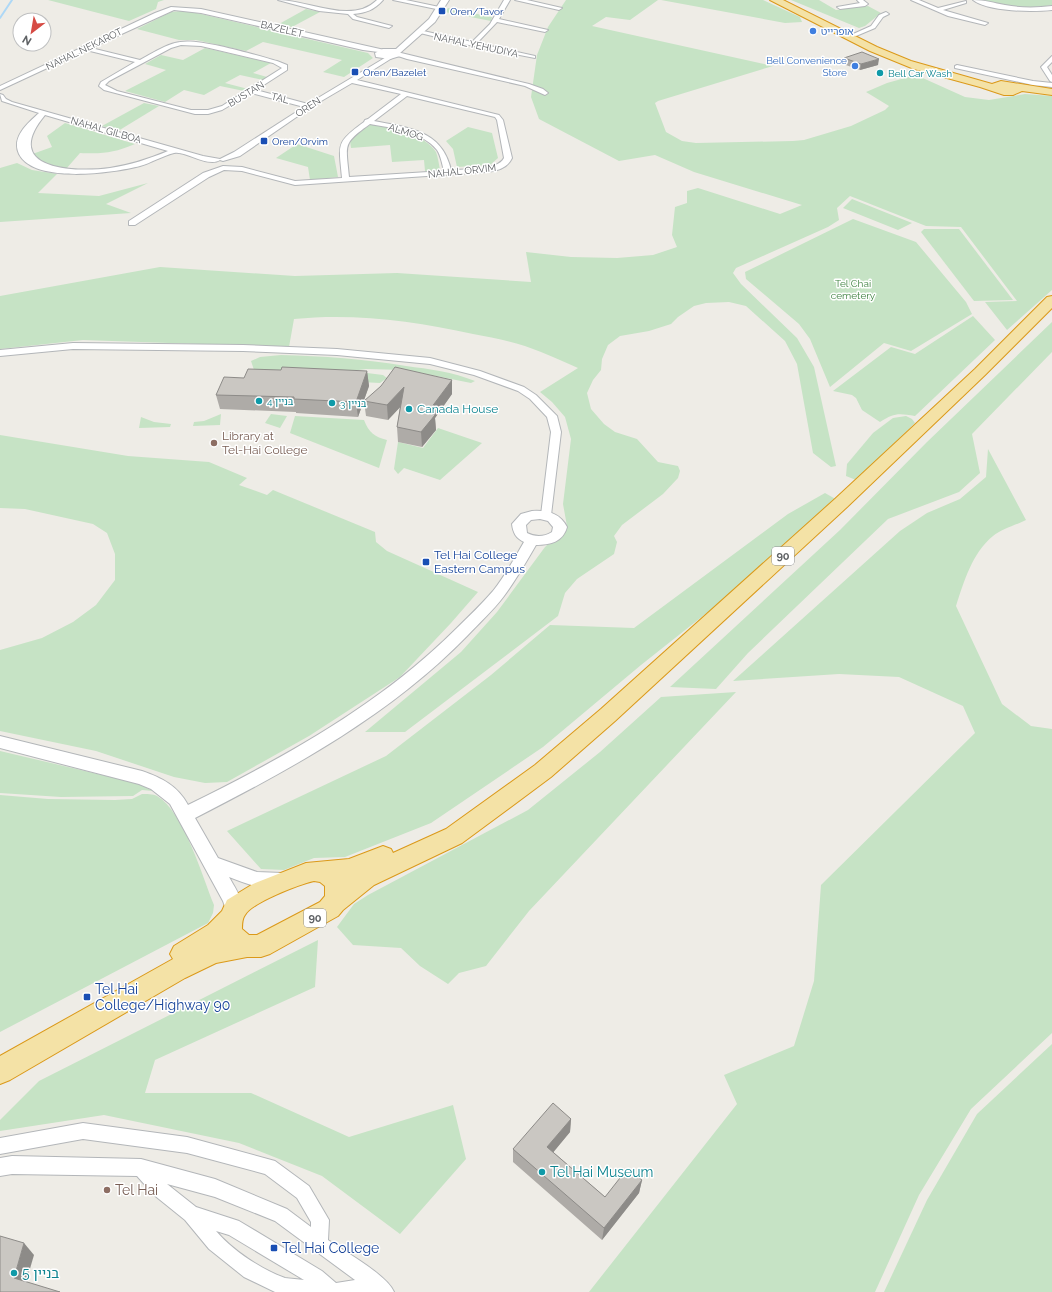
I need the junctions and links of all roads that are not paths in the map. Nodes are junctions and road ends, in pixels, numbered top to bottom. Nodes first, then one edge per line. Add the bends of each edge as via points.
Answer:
1 (281, 0) edge
2 (380, 0) edge
3 (396, 0) edge
4 (445, 0) edge
5 (507, 0) edge
6 (518, 0) edge
7 (775, 0) edge
8 (785, 0) edge
9 (860, 0) edge
10 (914, 0) edge
11 (977, 0) edge
12 (964, 2) dead end
13 (185, 4) joint
14 (162, 6) joint
15 (840, 7) dead end
16 (441, 8) junction
17 (559, 8) dead end
18 (1052, 8) edge
19 (173, 9) junction
20 (936, 10) junction
21 (201, 11) junction
22 (349, 13) junction
23 (157, 14) junction
24 (886, 14) dead end
25 (496, 20) junction
26 (985, 23) dead end
27 (389, 26) dead end
28 (545, 30) dead end
29 (419, 32) junction
30 (854, 35) junction
31 (473, 44) junction
32 (85, 48) junction
33 (388, 54) junction
34 (533, 57) dead end
35 (1052, 58) edge
36 (141, 62) junction
37 (376, 65) junction
38 (957, 67) dead end
39 (350, 80) junction
40 (1052, 80) edge
41 (1052, 85) edge
42 (998, 86) junction
43 (251, 91) junction
44 (545, 93) dead end
45 (1052, 93) edge
46 (406, 94) junction
47 (0, 95) edge
48 (309, 106) junction
49 (44, 113) junction
50 (368, 121) junction
51 (18, 128) dead end
52 (174, 150) junction
53 (240, 151) junction
54 (16, 157) dead end
55 (215, 162) junction
56 (233, 163) junction
57 (224, 168) junction
58 (242, 169) junction
59 (448, 173) junction
60 (206, 175) junction
61 (346, 180) junction
62 (132, 223) dead end
63 (1052, 300) edge
64 (0, 353) edge
65 (546, 515) junction
66 (532, 540) junction
67 (0, 742) edge
68 (543, 771) junction
69 (185, 815) junction
70 (212, 863) junction
71 (321, 871) junction
72 (284, 881) junction
73 (335, 902) junction
74 (233, 913) junction
75 (246, 946) junction
76 (0, 1056) edge
77 (0, 1071) edge
78 (0, 1146) edge
79 (0, 1166) edge
80 (141, 1168) junction
81 (191, 1214) junction
82 (319, 1244) junction
83 (379, 1287) edge
84 (329, 1292) edge
85 (332, 1292) edge
86 (338, 1292) edge

1 - 22 street
2 - 22 street via 370,10
3 - 16 street
4 - 16 street, OREN
5 - 25 street
6 - 17 street
7 - 42 highway via 896,58 920,67
8 - 30 highway via 826,18
9 - 15 street via 866,4
10 - 20 street
11 - 18 street via 1017,10
12 - 20 street
13 - 19 street, NAHAL NEKAROT
13 - 21 street, BAZELET
14 - 19 street, BAZELET
14 - 23 street, NAHAL NEKAROT
16 - 29 street, OREN
19 - 21 street, BAZELET
19 - 23 street, NAHAL NEKAROT
20 - 26 street
21 - 33 street, BAZELET
22 - 27 street via 352,17
23 - 32 street, NAHAL NEKAROT
24 - 30 street via 873,27
25 - 28 street
25 - 31 street
29 - 31 street, NAHAL YEHUDIYA
29 - 33 street, OREN
30 - 42 highway via 921,64
31 - 34 street, NAHAL YEHUDIYA
32 - 36 street
32 - 47 street, NAHAL NEKAROT via 10,84
33 - 37 street, OREN
33 - 37 street, OREN
33 - 44 street, BAZELET via 526,85
35 - 40 street via 1044,67
36 - 43 street, BUSTAN via 174,45 195,43 285,66 281,72
36 - 43 street, BUSTAN via 107,80 102,86 115,92 201,113 217,110
37 - 39 street, OREN
38 - 41 street
39 - 46 street, NAHAL ORVIM
39 - 48 street, OREN
42 - 45 highway via 1007,93 1016,89
43 - 48 street, TAL
46 - 50 street
46 - 59 street, NAHAL ORVIM via 499,118 507,162 495,169
47 - 49 street, NAHAL GILBOA via 10,103
48 - 53 street, OREN
49 - 51 street via 31,118
49 - 52 street, NAHAL GILBOA
50 - 59 street, ALMOG via 420,134 433,141 444,155
50 - 61 street via 353,131 343,147
52 - 54 street via 127,167 83,172 45,169
52 - 55 street, NAHAL GILBOA
53 - 55 street, OREN
53 - 56 street, OREN
55 - 56 street, NAHAL ORVIM
55 - 57 street, NAHAL ORVIM via 214,168
55 - 60 street
56 - 57 street
56 - 58 street, NAHAL ORVIM
57 - 58 street, NAHAL ORVIM
57 - 60 street
58 - 61 street, NAHAL ORVIM via 296,183
59 - 61 street, NAHAL ORVIM
60 - 62 street
63 - 68 highway, 90 via 841,503
64 - 65 street via 73,346 337,352 430,361 477,374 521,389 552,416 556,432
65 - 66 street via 532,515 519,524 522,535
65 - 66 street via 559,523 558,534 550,540
66 - 69 street via 498,594 456,640 418,676 338,733 238,789
67 - 69 street via 142,778 157,784 176,799
68 - 71 highway, 90 via 442,828 363,865 350,869
68 - 73 highway, 90 via 454,836 366,878
69 - 70 street
70 - 72 street via 256,880
70 - 74 street via 232,900
71 - 72 highway, 90 via 305,872
71 - 73 highway, 90 via 336,883 339,889 339,896
72 - 74 highway, 90 via 243,902
73 - 75 highway, 90 via 321,915 269,942 254,947
74 - 75 highway via 229,924 231,935
74 - 76 highway, 90 via 217,933 191,950
75 - 77 highway, 90 via 212,953 176,970
78 - 82 street via 83,1131 187,1145 269,1167 303,1192 320,1220
79 - 80 street
80 - 81 street via 160,1189
80 - 82 street via 214,1188 281,1215
81 - 84 street via 215,1243 250,1271 285,1287
81 - 85 street via 233,1227 316,1277
82 - 83 street
83 - 86 street

